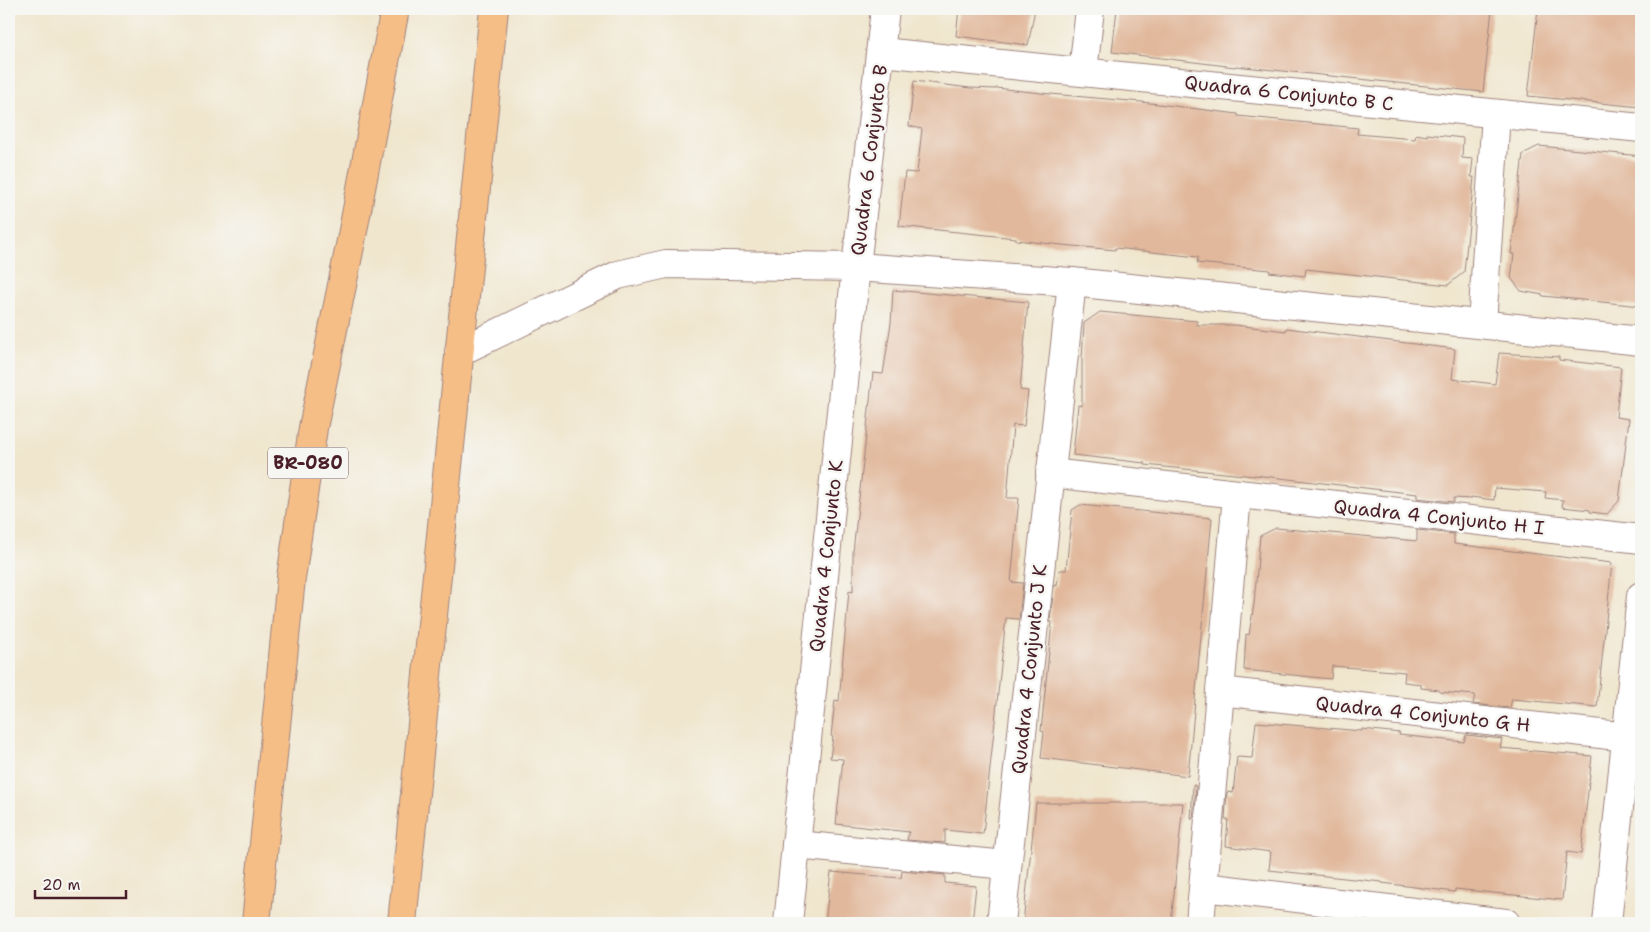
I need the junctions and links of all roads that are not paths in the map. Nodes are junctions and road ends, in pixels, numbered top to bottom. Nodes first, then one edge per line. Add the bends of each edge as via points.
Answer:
1 (395, 9) edge
2 (494, 9) edge
3 (885, 9) edge
4 (1090, 9) edge
5 (881, 52) junction
6 (1083, 72) junction
7 (1496, 114) junction
8 (1641, 128) edge
9 (856, 267) junction
10 (1072, 282) junction
11 (1482, 324) junction
12 (1641, 341) edge
13 (459, 352) junction
14 (1050, 473) junction
15 (1237, 495) junction
16 (1641, 539) edge
17 (1641, 596) edge
18 (1220, 691) junction
19 (1627, 737) junction
20 (796, 846) junction
21 (1007, 865) junction
22 (1204, 887) junction
23 (256, 923) edge
24 (402, 923) edge
25 (788, 923) edge
26 (1001, 923) edge
27 (1200, 923) edge
28 (1506, 923) edge
29 (1607, 923) edge

1 - 23 highway, BR-080 via 313,428 291,578
2 - 13 highway
3 - 5 street, Quadra 6 Conjunto B
4 - 6 street
5 - 6 street, Quadra 6 Conjunto B C
5 - 9 street, Quadra 6 Conjunto B
6 - 7 street, Quadra 6 Conjunto B C
7 - 8 street, Quadra 6 Conjunto B C
7 - 11 street
9 - 10 street
9 - 13 street via 666,264 618,275
9 - 20 street, Quadra 4 Conjunto K
10 - 11 street
10 - 14 street, Quadra 4 Conjunto J K
11 - 12 street
13 - 24 highway
14 - 15 street, Quadra 4 Conjunto H I
14 - 21 street, Quadra 4 Conjunto J K
15 - 16 street, Quadra 4 Conjunto H I
15 - 18 street
17 - 19 street
18 - 19 street, Quadra 4 Conjunto G H
18 - 22 street
19 - 29 street
20 - 21 street
20 - 25 street, Quadra 4 Conjunto K
21 - 26 street, Quadra 4 Conjunto J K
22 - 27 street
22 - 28 street

